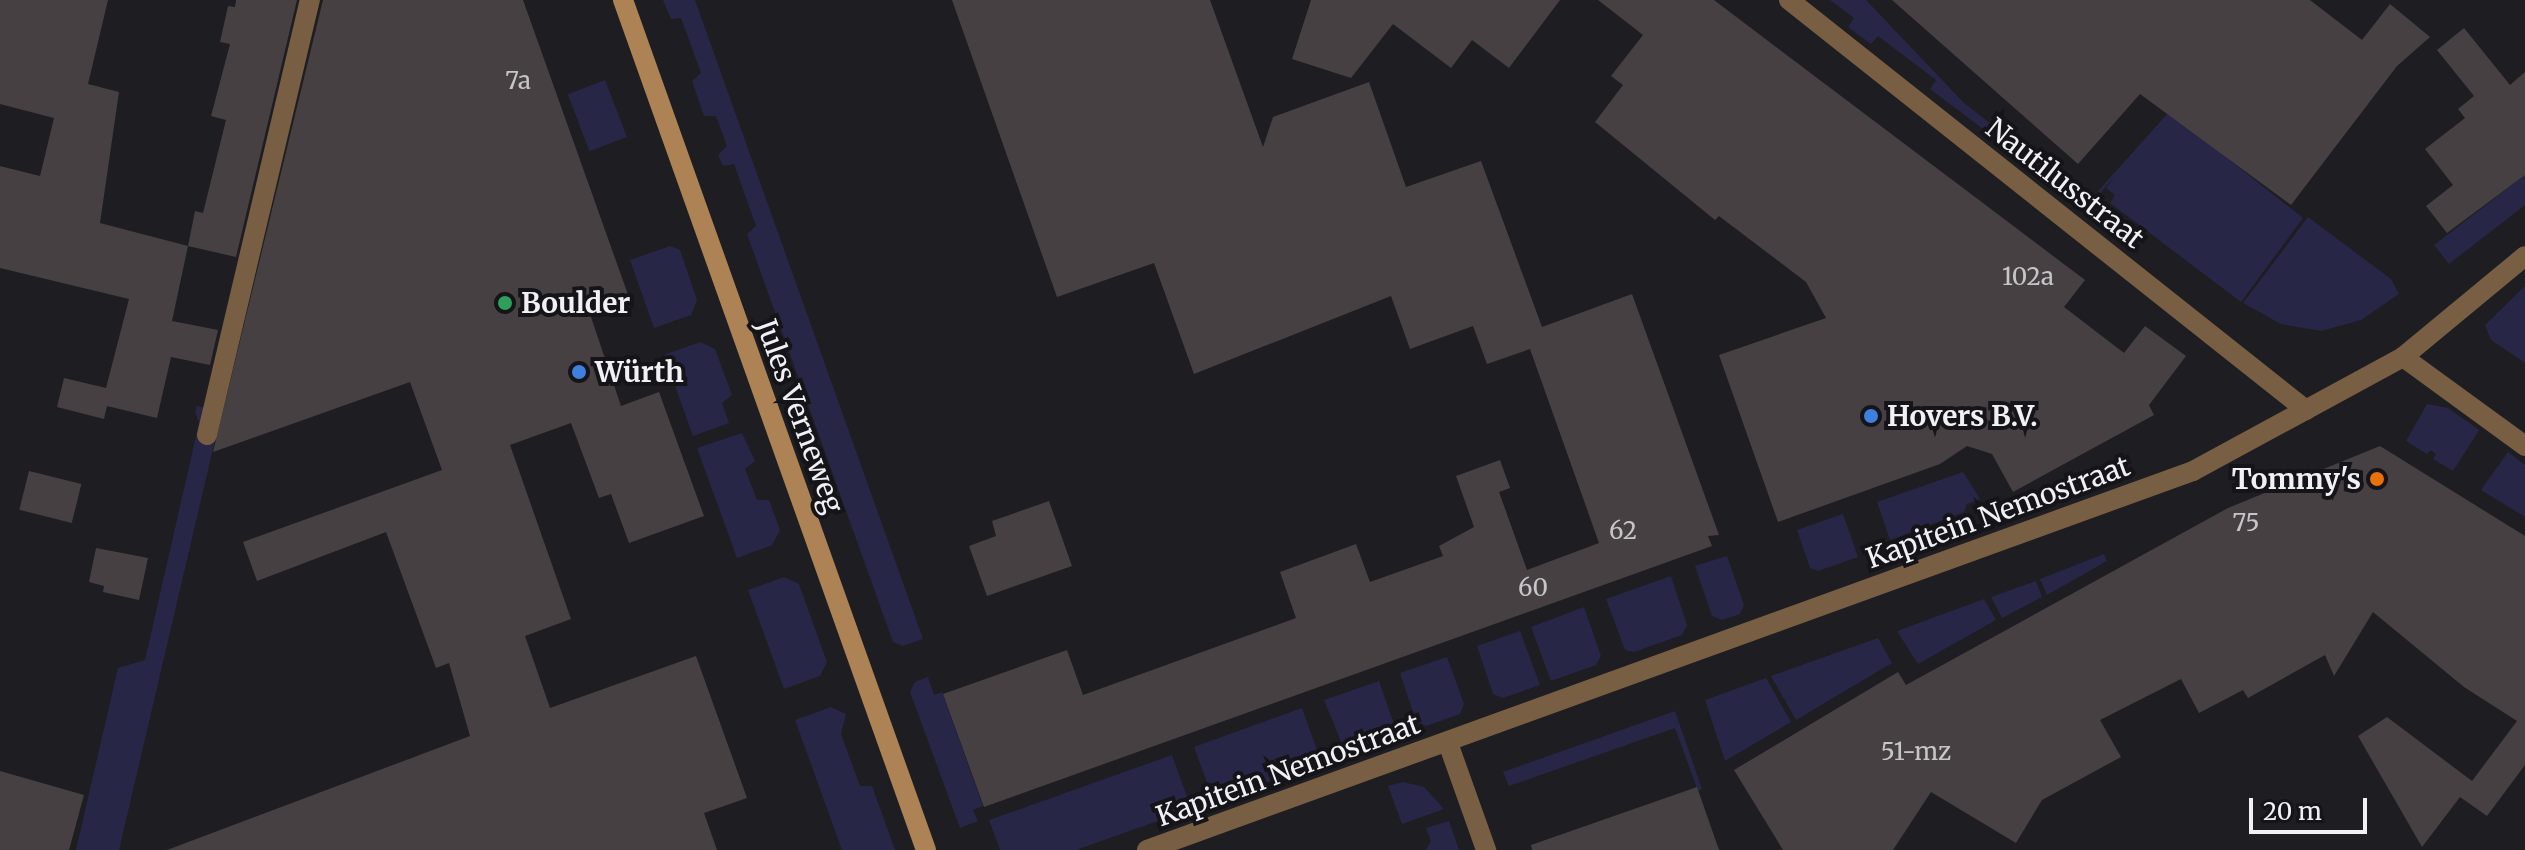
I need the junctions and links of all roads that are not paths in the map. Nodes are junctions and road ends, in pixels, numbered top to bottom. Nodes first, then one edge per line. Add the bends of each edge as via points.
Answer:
1 (310, 0) edge
2 (623, 0) edge
3 (1789, 0) edge
4 (2525, 256) edge
5 (2403, 357) junction
6 (2306, 410) junction
7 (207, 435) dead end
8 (2525, 446) edge
9 (1448, 743) junction
10 (926, 850) edge
11 (1147, 850) edge
12 (1486, 850) edge

1 - 7 street
2 - 10 street, Jules Verneweg
3 - 6 street, Nautilusstraat
4 - 5 street, Kapitein Nemostraat
5 - 6 street, Kapitein Nemostraat
5 - 8 street
6 - 9 street, Kapitein Nemostraat via 2193,471
9 - 11 street, Kapitein Nemostraat
9 - 12 street, Kapitein Nemostraat

